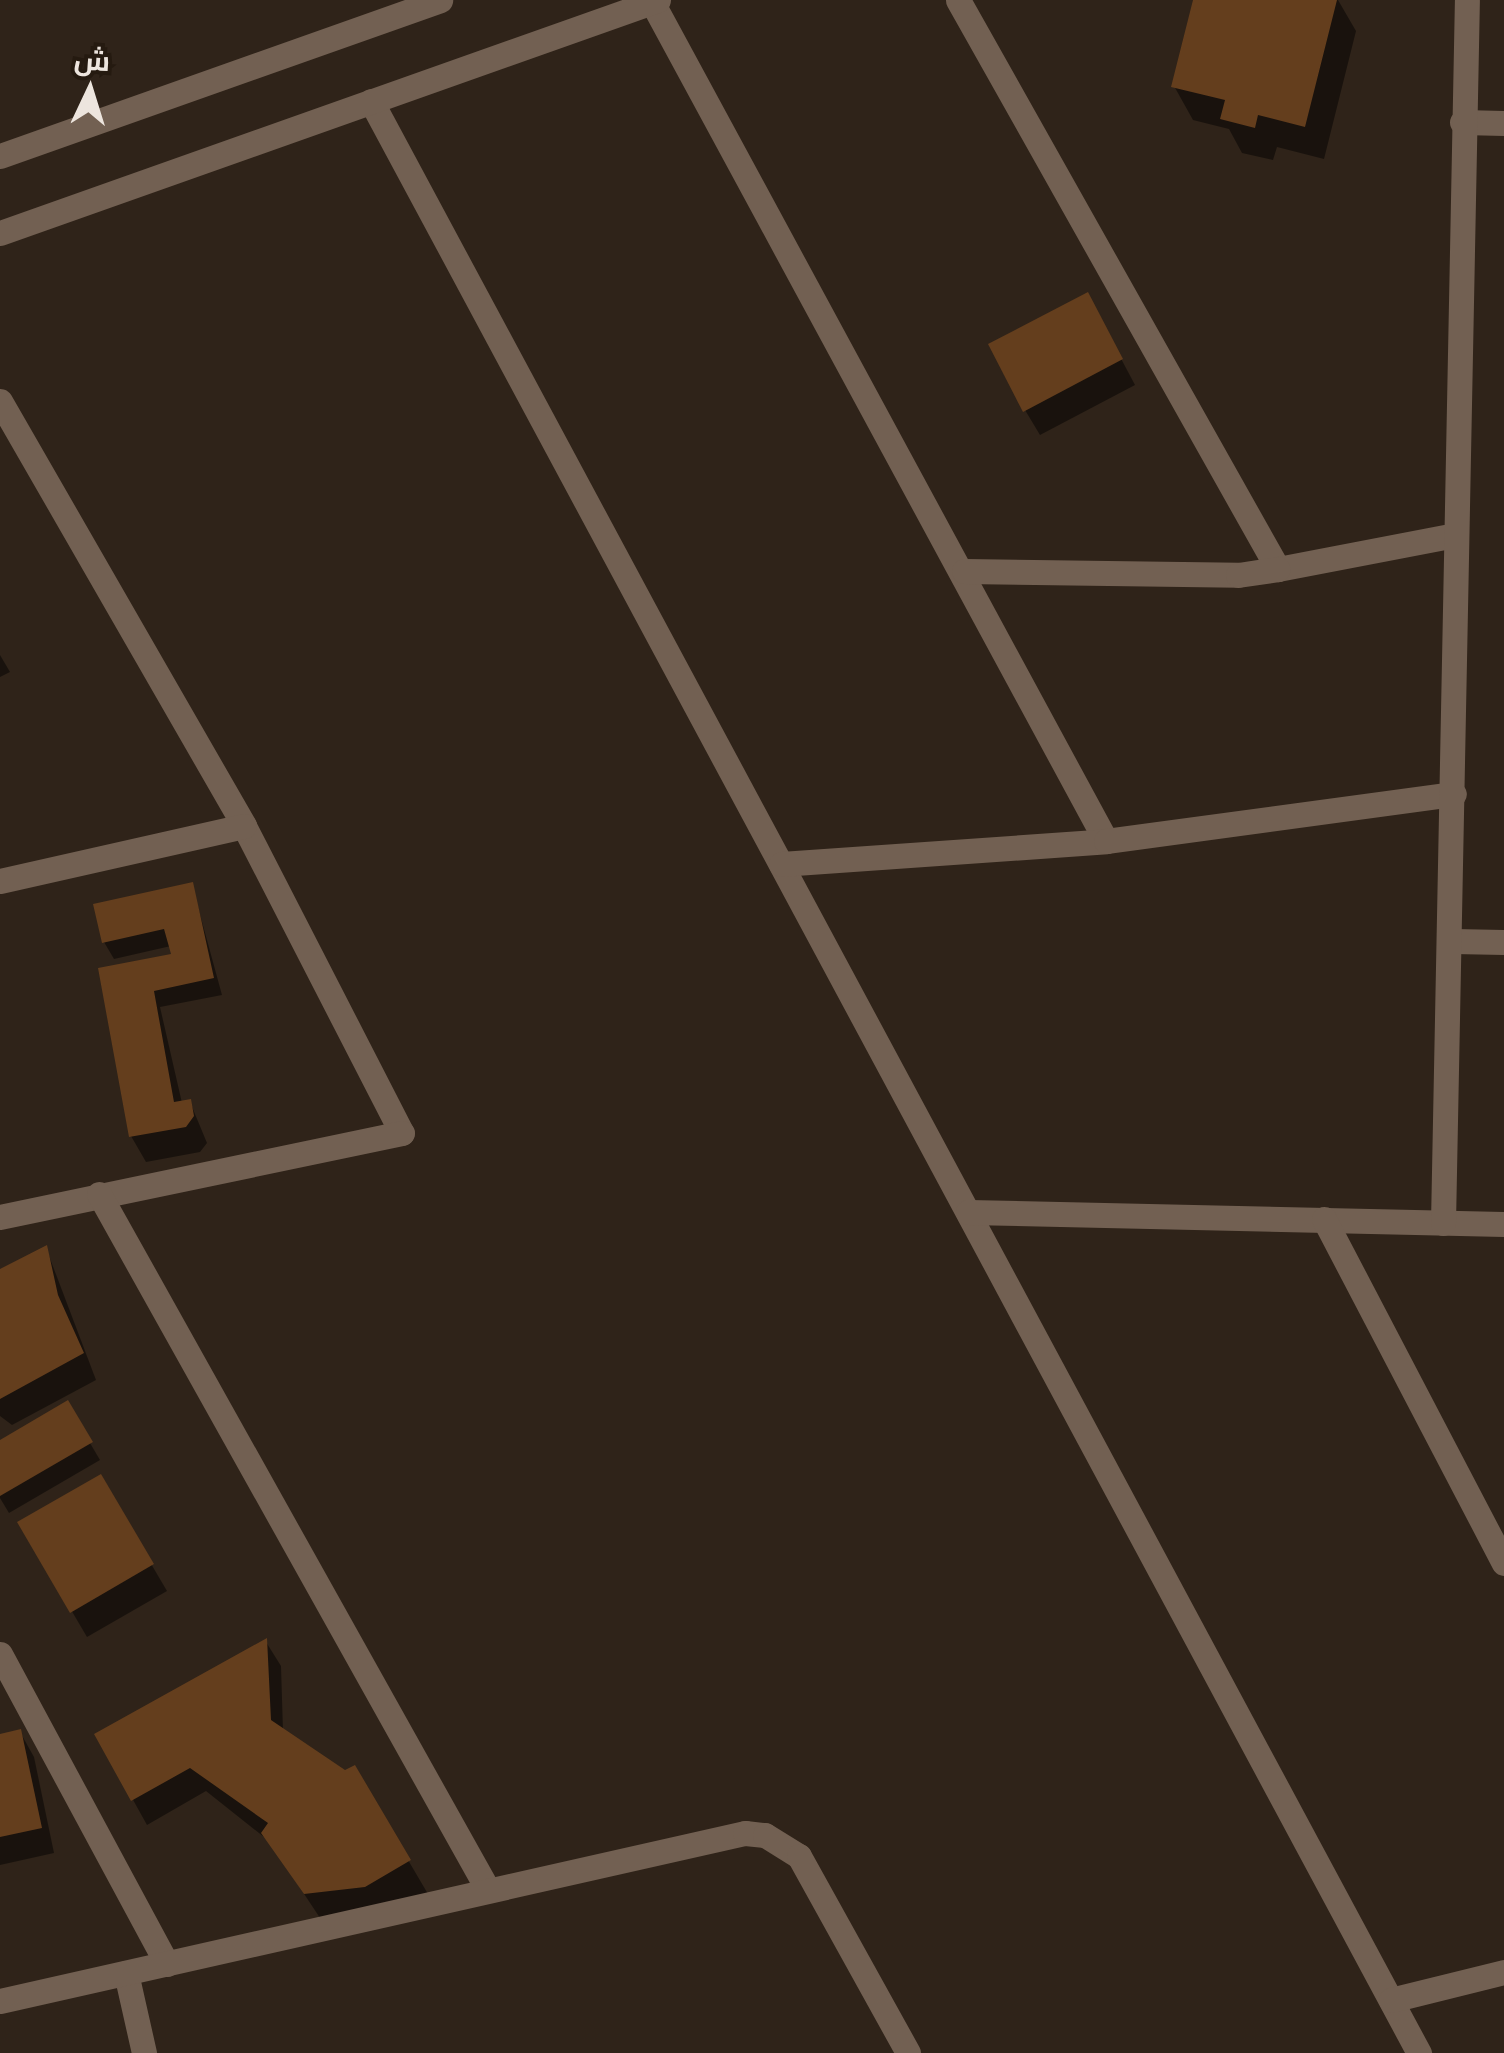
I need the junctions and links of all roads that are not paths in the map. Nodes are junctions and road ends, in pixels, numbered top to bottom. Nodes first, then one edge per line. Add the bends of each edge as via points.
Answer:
1 (440, 0) edge
2 (958, 0) edge
3 (1467, 0) edge
4 (655, 1) edge
5 (371, 101) junction
6 (1462, 122) junction
7 (1504, 123) edge
8 (0, 156) edge
9 (0, 233) edge
10 (1, 407) edge
11 (1454, 536) junction
12 (1278, 570) junction
13 (964, 571) junction
14 (1454, 794) junction
15 (244, 826) junction
16 (1106, 841) junction
17 (781, 864) junction
18 (0, 880) edge
19 (1453, 941) junction
20 (1504, 942) edge
21 (99, 1194) junction
22 (968, 1212) junction
23 (0, 1217) edge
24 (1324, 1219) junction
25 (1443, 1223) junction
26 (1504, 1224) edge
27 (1474, 1508) junction
28 (1504, 1508) edge
29 (1504, 1563) edge
30 (0, 1654) edge
31 (12, 1702) edge
32 (488, 1890) junction
33 (167, 1964) junction
34 (1504, 1972) edge
35 (126, 1973) junction
36 (0, 2000) edge
37 (1392, 2000) junction
38 (144, 2053) edge
39 (908, 2053) edge
40 (1419, 2053) edge

1 - 8 street
2 - 12 street
3 - 6 street
4 - 5 street
4 - 13 street
5 - 9 street
5 - 17 street
6 - 7 street
6 - 11 street
10 - 15 street
11 - 12 street
11 - 14 street
12 - 13 street via 1238,576
13 - 16 street
14 - 16 street
14 - 19 street
15 - 18 street
15 - 21 street via 402,1133
16 - 17 street
17 - 22 street
19 - 20 street
19 - 25 street
21 - 23 street
21 - 32 street
22 - 24 street
22 - 37 street
24 - 25 street
24 - 27 street
25 - 26 street
27 - 28 street
27 - 29 street
30 - 31 street
31 - 33 street
32 - 33 street
32 - 39 street via 725,1836 766,1835 800,1856
33 - 35 street
34 - 37 street
35 - 36 street
35 - 38 street
37 - 40 street

